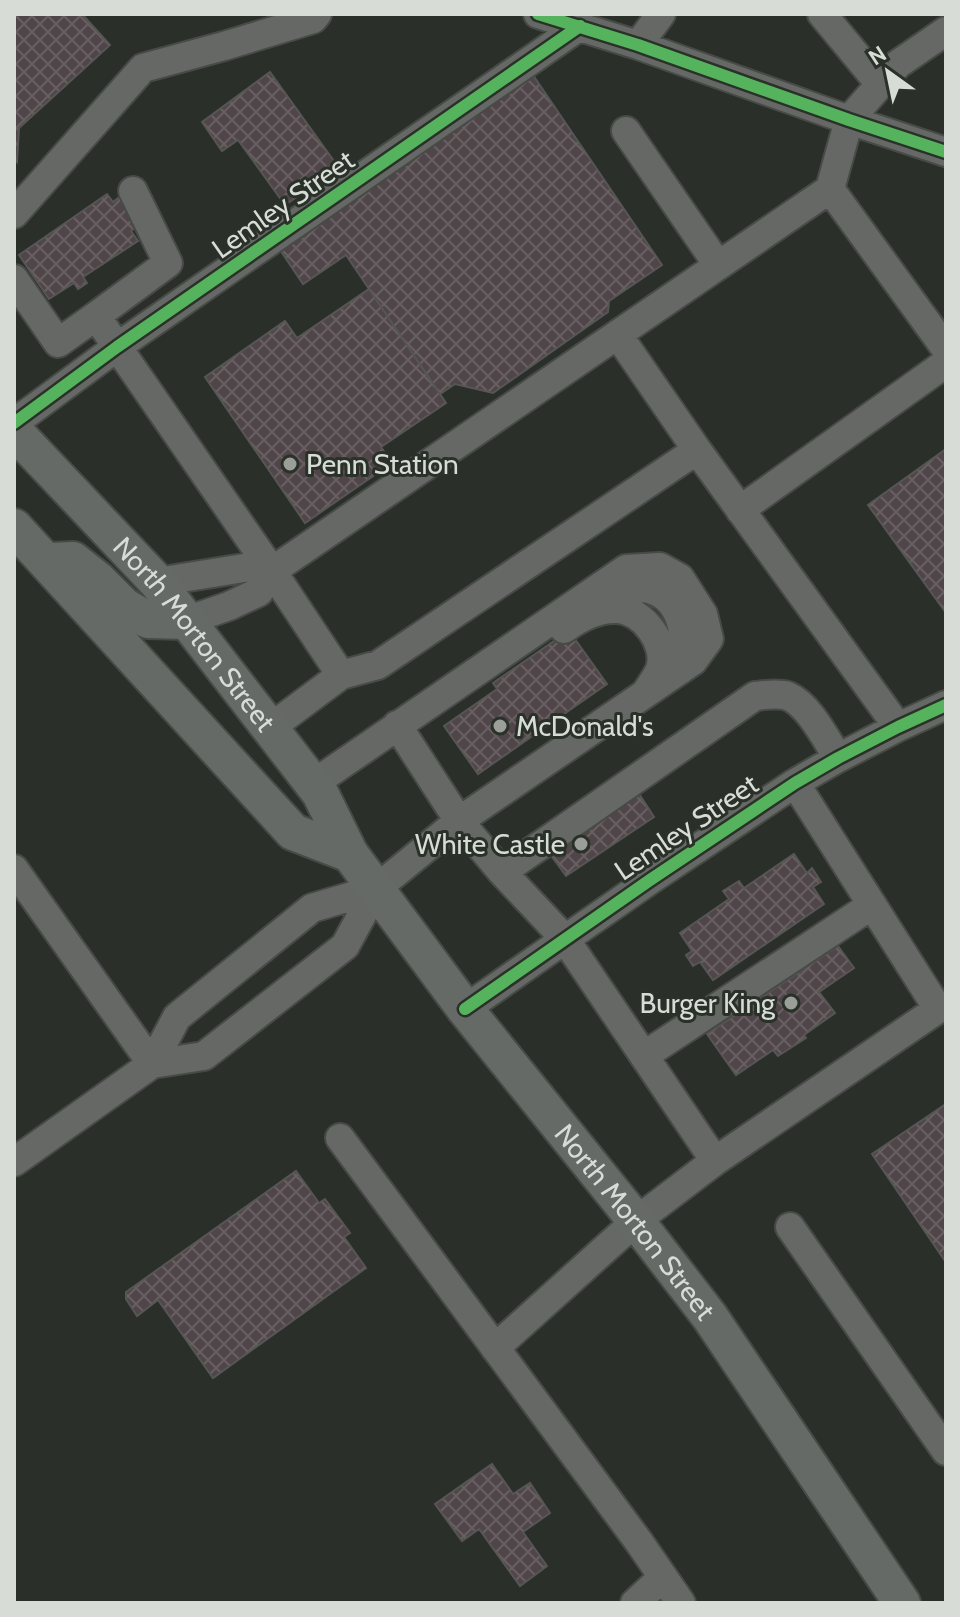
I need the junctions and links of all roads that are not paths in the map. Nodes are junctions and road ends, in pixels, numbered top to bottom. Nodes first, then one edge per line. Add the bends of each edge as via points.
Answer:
1 (317, 14) edge
2 (538, 14) edge
3 (661, 14) edge
4 (822, 14) edge
5 (580, 26) junction
6 (946, 31) edge
7 (638, 45) junction
8 (880, 84) junction
9 (849, 120) junction
10 (626, 131) dead end
11 (946, 152) edge
12 (830, 189) junction
13 (133, 191) dead end
14 (14, 214) edge
15 (718, 265) junction
16 (14, 279) edge
17 (96, 316) junction
18 (618, 335) junction
19 (117, 347) junction
20 (946, 349) edge
21 (946, 363) edge
22 (14, 423) edge
23 (14, 431) edge
24 (697, 450) junction
25 (740, 510) junction
26 (14, 527) edge
27 (45, 561) junction
28 (272, 571) junction
29 (157, 582) junction
30 (582, 616) junction
31 (186, 621) junction
32 (680, 670) junction
33 (341, 675) junction
34 (647, 692) junction
35 (946, 705) edge
36 (406, 718) junction
37 (898, 727) junction
38 (270, 728) junction
39 (838, 758) junction
40 (795, 783) junction
41 (313, 784) junction
42 (459, 821) junction
43 (350, 854) junction
44 (14, 869) edge
45 (502, 872) junction
46 (376, 889) junction
47 (872, 905) junction
48 (565, 939) junction
49 (465, 1009) junction
50 (645, 1055) junction
51 (152, 1064) junction
52 (340, 1138) dead end
53 (715, 1161) junction
54 (14, 1162) edge
55 (636, 1221) junction
56 (790, 1227) dead end
57 (495, 1348) junction
58 (946, 1451) edge
59 (663, 1577) junction
60 (635, 1603) edge
61 (681, 1603) edge
62 (902, 1603) edge

1 - 14 street via 143,68
2 - 5 street
3 - 7 street
4 - 8 street
5 - 7 street
5 - 19 street, Lemley Street
6 - 8 street via 898,64
7 - 9 street
8 - 9 street
9 - 11 street
9 - 12 street
10 - 15 street
12 - 15 street
12 - 20 street
13 - 17 street via 168,263
15 - 18 street
16 - 17 street via 58,343
17 - 19 street
18 - 24 street
18 - 28 street
19 - 22 street, Lemley Street
19 - 28 street
21 - 25 street
23 - 29 main road, North Morton Street
24 - 25 street
24 - 33 street via 378,665
25 - 37 street
26 - 27 main road, North Morton Street
27 - 31 main road via 73,560 124,606 148,620
27 - 43 main road, North Morton Street via 293,832
28 - 29 street via 250,567
28 - 31 street via 259,592
28 - 33 street
29 - 31 main road, North Morton Street
30 - 32 street via 629,588 657,591 677,613 683,633
30 - 34 street via 619,609 647,625 661,654
30 - 36 street via 472,692
31 - 38 main road, North Morton Street
32 - 34 street
32 - 36 street via 709,639 703,614 680,578 660,567 626,569
33 - 38 street
34 - 42 street
35 - 37 street, Lemley Street
36 - 41 street
36 - 42 street
37 - 39 street, Lemley Street
38 - 41 main road, North Morton Street
39 - 40 street, Lemley Street
39 - 45 street via 796,701 786,695 755,696
40 - 47 street
40 - 48 street, Lemley Street
41 - 43 main road, North Morton Street
42 - 45 street
42 - 46 street
43 - 46 main road, North Morton Street
44 - 51 street
45 - 48 street
46 - 49 main road, North Morton Street
46 - 51 street via 312,908 177,1017
46 - 51 street via 345,946 228,1038 204,1056
47 - 50 street
47 - 53 street via 938,1009
48 - 49 street, Lemley Street
48 - 50 street
49 - 55 main road, North Morton Street
50 - 53 street
51 - 54 street
52 - 57 street
53 - 55 street
55 - 57 street
55 - 62 main road, North Morton Street via 710,1317
56 - 58 street
57 - 59 street
59 - 60 street
59 - 61 street

